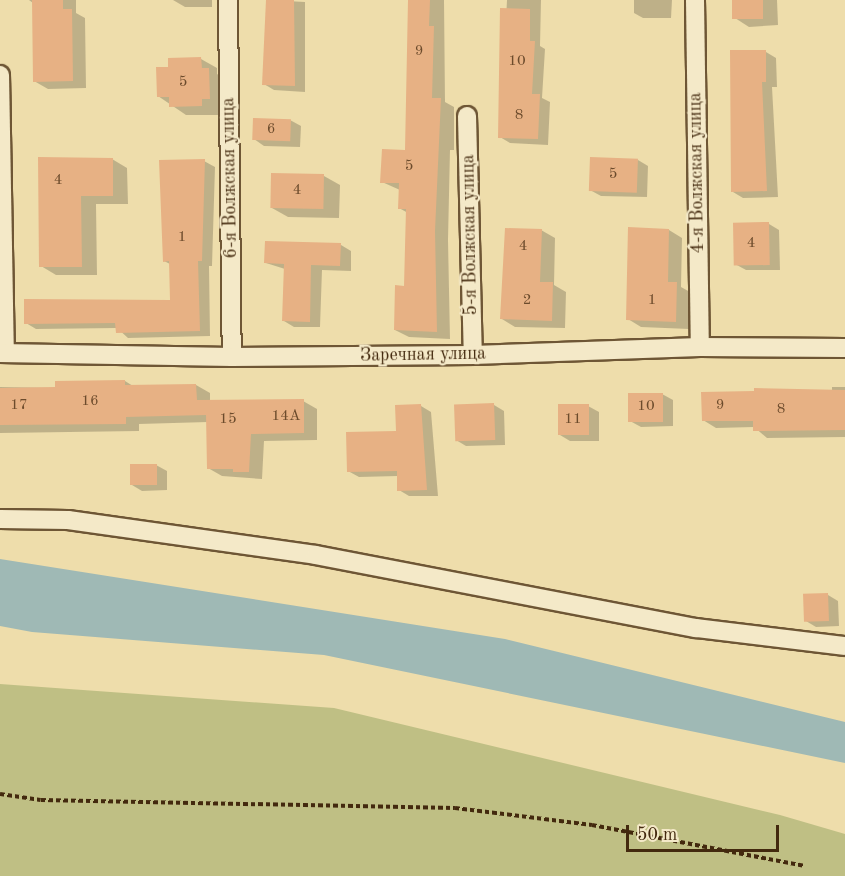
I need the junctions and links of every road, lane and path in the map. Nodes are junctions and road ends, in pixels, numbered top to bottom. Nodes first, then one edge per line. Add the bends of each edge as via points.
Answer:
1 (228, 0) edge
2 (695, 0) edge
3 (0, 75) edge
4 (468, 116) dead end
5 (700, 347) junction
6 (845, 348) edge
7 (3, 353) edge
8 (473, 355) junction
9 (232, 357) junction
10 (0, 519) edge
11 (845, 646) edge
12 (0, 794) edge
13 (805, 866) dead end

1 - 9 street, 6-я Волжская улица
2 - 5 street, 4-я Волжская улица
3 - 7 street
4 - 8 street, 5-я Волжская улица
5 - 6 street, Заречная улица
5 - 8 street, Заречная улица
7 - 9 street, Заречная улица
8 - 9 street, Заречная улица
10 - 11 street via 68,520 316,555 696,628
12 - 13 path via 41,800 454,807 592,825

